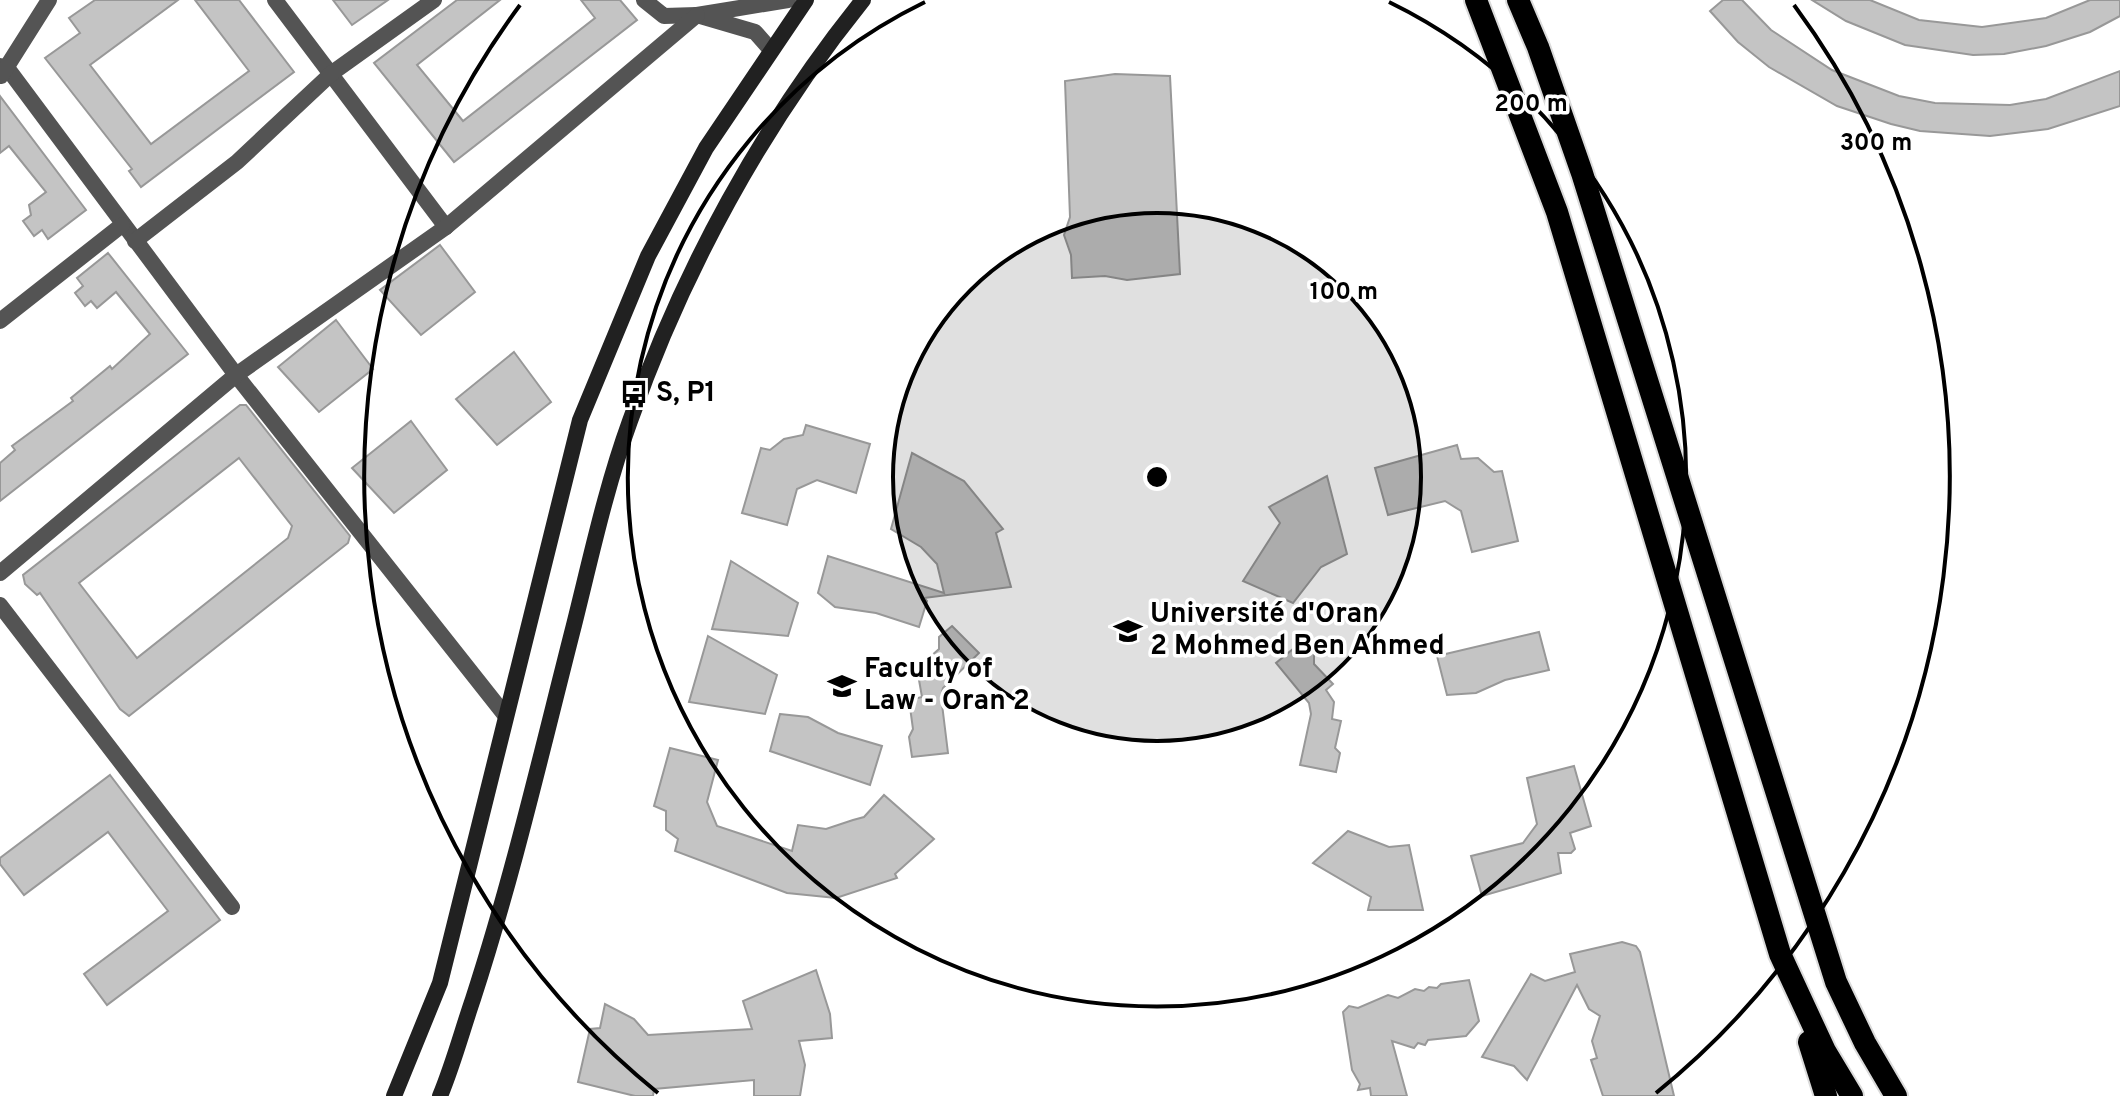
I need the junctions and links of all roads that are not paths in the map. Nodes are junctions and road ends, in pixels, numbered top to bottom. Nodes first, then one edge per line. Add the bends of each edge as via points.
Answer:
1 (49, 0) edge
2 (275, 0) edge
3 (434, 0) edge
4 (644, 0) edge
5 (788, 0) edge
6 (806, 0) edge
7 (863, 0) edge
8 (1476, 0) edge
9 (1518, 0) edge
10 (697, 15) junction
11 (770, 49) junction
12 (3, 70) edge
13 (332, 73) junction
14 (122, 225) junction
15 (446, 227) junction
16 (135, 241) junction
17 (0, 321) edge
18 (236, 375) junction
19 (0, 573) edge
20 (0, 605) edge
21 (505, 715) junction
22 (232, 907) dead end
23 (1784, 965) junction
24 (394, 1096) edge
25 (440, 1096) edge
26 (1826, 1096) edge
27 (1852, 1096) edge
28 (1896, 1096) edge

1 - 12 street
2 - 13 street
3 - 13 street
4 - 10 street via 664,16
5 - 10 street
6 - 11 main road
7 - 25 main road via 783,108 720,219 668,325 629,422 504,905
8 - 23 highway via 1557,212
9 - 28 highway via 1582,173 1827,955 1865,1043
10 - 11 street via 755,32
10 - 15 street
11 - 21 main road via 706,148 648,256 595,382 580,420
12 - 14 street
13 - 15 street
13 - 16 street via 237,162
14 - 16 street
14 - 17 street
15 - 18 street
16 - 18 street
18 - 19 street
18 - 21 street
20 - 22 street
21 - 24 main road via 440,983
23 - 26 highway
23 - 27 highway

